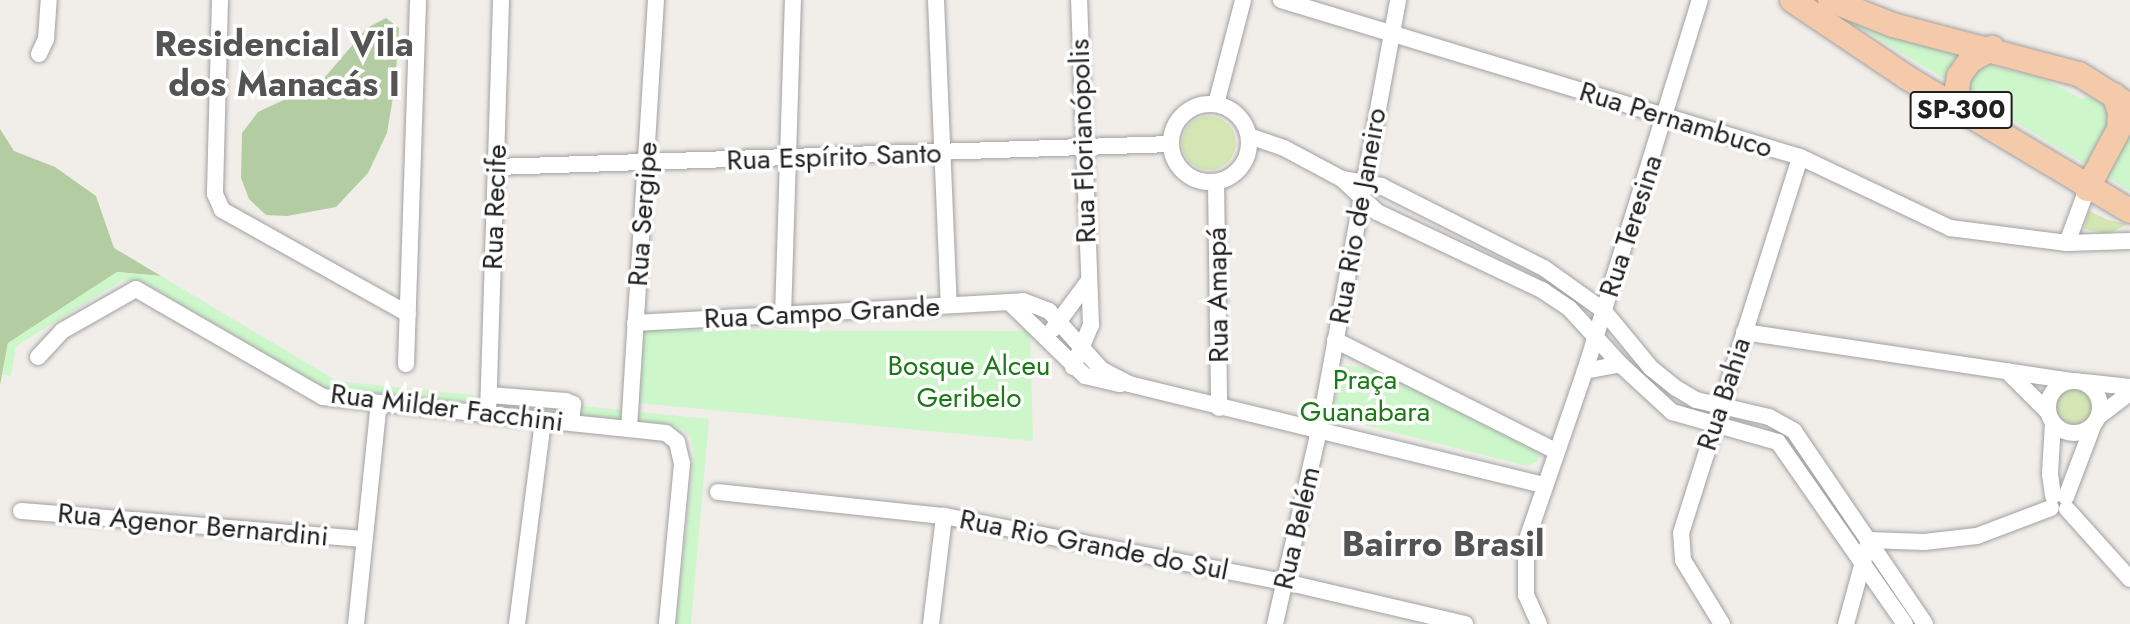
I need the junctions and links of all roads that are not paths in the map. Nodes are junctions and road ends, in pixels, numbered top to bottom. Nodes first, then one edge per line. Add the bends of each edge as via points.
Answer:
1 (49, 0) edge
2 (220, 0) edge
3 (418, 0) edge
4 (501, 0) edge
5 (656, 0) edge
6 (793, 0) edge
7 (936, 0) edge
8 (1079, 0) edge
9 (1243, 0) edge
10 (1282, 0) edge
11 (1398, 0) edge
12 (1700, 0) edge
13 (1793, 0) edge
14 (1830, 0) edge
15 (1392, 34) junction
16 (1992, 48) junction
17 (39, 54) dead end
18 (2122, 100) edge
19 (1216, 104) junction
20 (1962, 111) junction
21 (1666, 117) junction
22 (1249, 136) junction
23 (1171, 144) junction
24 (1084, 148) junction
25 (2105, 153) junction
26 (943, 154) junction
27 (1800, 157) junction
28 (788, 159) junction
29 (647, 163) junction
30 (2048, 165) junction
31 (496, 167) junction
32 (1342, 179) junction
33 (1365, 181) junction
34 (1216, 182) junction
35 (2087, 189) junction
36 (1362, 199) junction
37 (2130, 211) edge
38 (2130, 240) edge
39 (2067, 243) junction
40 (1087, 283) junction
41 (1076, 298) junction
42 (1009, 302) junction
43 (1037, 304) junction
44 (949, 305) junction
45 (1604, 311) junction
46 (408, 314) junction
47 (783, 316) junction
48 (1059, 321) junction
49 (635, 323) junction
50 (1744, 332) junction
51 (1597, 335) junction
52 (1046, 338) junction
53 (1335, 340) junction
54 (1083, 347) junction
55 (38, 357) dead end
56 (406, 364) dead end
57 (1620, 364) junction
58 (1073, 367) junction
59 (2005, 370) junction
60 (1585, 372) junction
61 (2076, 381) junction
62 (1129, 384) junction
63 (2130, 387) edge
64 (2130, 393) edge
65 (489, 396) junction
66 (379, 403) junction
67 (1721, 404) junction
68 (1219, 408) junction
69 (488, 415) junction
70 (2051, 417) junction
71 (543, 420) junction
72 (2096, 421) junction
73 (571, 423) junction
74 (1714, 425) junction
75 (629, 429) junction
76 (1318, 431) junction
77 (1554, 450) junction
78 (1544, 485) junction
79 (718, 492) dead end
80 (2059, 502) junction
81 (21, 511) dead end
82 (944, 516) junction
83 (364, 539) junction
84 (1869, 540) junction
85 (1865, 566) junction
86 (2130, 579) edge
87 (1285, 582) junction
88 (356, 624) edge
89 (517, 624) edge
90 (667, 624) edge
91 (930, 624) edge
92 (1275, 624) edge
93 (1465, 624) edge
94 (1539, 624) edge
95 (1722, 624) edge
96 (1846, 624) edge
97 (1905, 624) edge
98 (1925, 624) edge

1 - 17 street via 46,39
2 - 46 street via 215,194 222,210
3 - 46 street
4 - 31 street, Rua Recife
5 - 29 street, Rua Sergipe
6 - 28 street
7 - 26 street
8 - 24 street, Rua Florianópolis
9 - 19 street
10 - 15 street, Rua Pernambuco
11 - 15 street, Rua Rio de Janeiro
12 - 21 street, Rua Teresina
13 - 20 main road, SP-300
14 - 16 main road, SP-300 via 1893,25
15 - 21 street, Rua Pernambuco
15 - 33 street, Rua Rio de Janeiro
16 - 18 main road, SP-300 via 2079,74
16 - 20 main road via 1970,61 1959,76
18 - 25 main road via 2120,122
19 - 22 street via 1235,113
19 - 23 street via 1184,114 1175,125
20 - 30 main road, SP-300
21 - 27 street, Rua Pernambuco
21 - 45 street, Rua Teresina
22 - 32 street via 1284,148
22 - 34 street via 1242,166
23 - 24 street, Rua Espírito Santo
23 - 34 street via 1176,162 1188,176
24 - 26 street, Rua Espírito Santo
24 - 40 street, Rua Florianópolis
25 - 30 main road via 2087,162
25 - 35 main road
26 - 28 street, Rua Espírito Santo
26 - 44 street
27 - 39 street, Rua Pernambuco via 1950,228
27 - 50 street, Rua Bahia
28 - 29 street, Rua Espírito Santo
28 - 47 street
29 - 31 street, Rua Espírito Santo
29 - 49 street, Rua Sergipe
30 - 35 main road, SP-300
31 - 65 street, Rua Recife
32 - 33 street
32 - 36 street
33 - 36 street, Rua Rio de Janeiro
33 - 45 street via 1545,268
34 - 68 street, Rua Amapá
35 - 37 main road, SP-300
35 - 39 street
36 - 51 street via 1377,212 1542,290 1569,307
36 - 53 street, Rua Rio de Janeiro
38 - 39 street, Rua Pernambuco
40 - 41 street, Rua Florianópolis
40 - 54 street, Rua Florianópolis via 1091,325
41 - 43 street, Rua Campo Grande
41 - 48 street, Rua Florianópolis
42 - 43 street, Rua Campo Grande
42 - 44 street, Rua Campo Grande
42 - 52 street
43 - 48 street
44 - 47 street, Rua Campo Grande
45 - 51 street, Rua Teresina
45 - 67 street via 1659,375 1696,400
46 - 56 street
47 - 49 street, Rua Campo Grande
48 - 52 street, Rua Florianópolis
48 - 54 street
49 - 75 street, Rua Sergipe
50 - 59 street
50 - 67 street, Rua Bahia
51 - 57 street
51 - 60 street, Rua Teresina
52 - 58 street
53 - 76 street, Rua Rio de Janeiro
53 - 77 street
54 - 58 street, Rua Florianópolis
54 - 62 street via 1102,370
55 - 66 street, Rua Milder Facchini via 62,331 136,289 323,397
57 - 60 street
57 - 74 street via 1672,412
58 - 62 street via 1099,382
59 - 61 street
59 - 70 street
60 - 77 street, Rua Teresina
61 - 63 street
61 - 70 street via 2053,391
61 - 72 street via 2098,394
62 - 68 street
64 - 72 street
65 - 69 street, Rua Recife
65 - 73 street via 566,401 573,404
66 - 69 street, Rua Milder Facchini
66 - 83 street
67 - 74 street, Rua Bahia
67 - 84 street via 1769,417 1794,431
68 - 76 street
69 - 71 street, Rua Milder Facchini
70 - 72 street via 2072,433
70 - 80 street via 2049,474
71 - 73 street, Rua Milder Facchini
71 - 89 street
72 - 80 street
73 - 75 street, Rua Milder Facchini
74 - 85 street via 1778,442
74 - 95 street, Rua Bahia via 1681,543 1683,560
75 - 90 street, Rua Milder Facchini via 666,433 677,442 682,464
76 - 78 street
76 - 87 street, Rua Belém
77 - 78 street, Rua Teresina
78 - 94 street, Rua Teresina via 1526,542 1526,595
79 - 82 street, Rua Rio Grande do Sul
80 - 84 street via 1977,536
80 - 86 street
81 - 83 street, Rua Agenor Bernardini
82 - 87 street, Rua Rio Grande do Sul
82 - 91 street
83 - 88 street
84 - 85 street
84 - 98 street
85 - 96 street
85 - 97 street
87 - 92 street, Rua Belém
87 - 93 street, Rua Rio Grande do Sul

